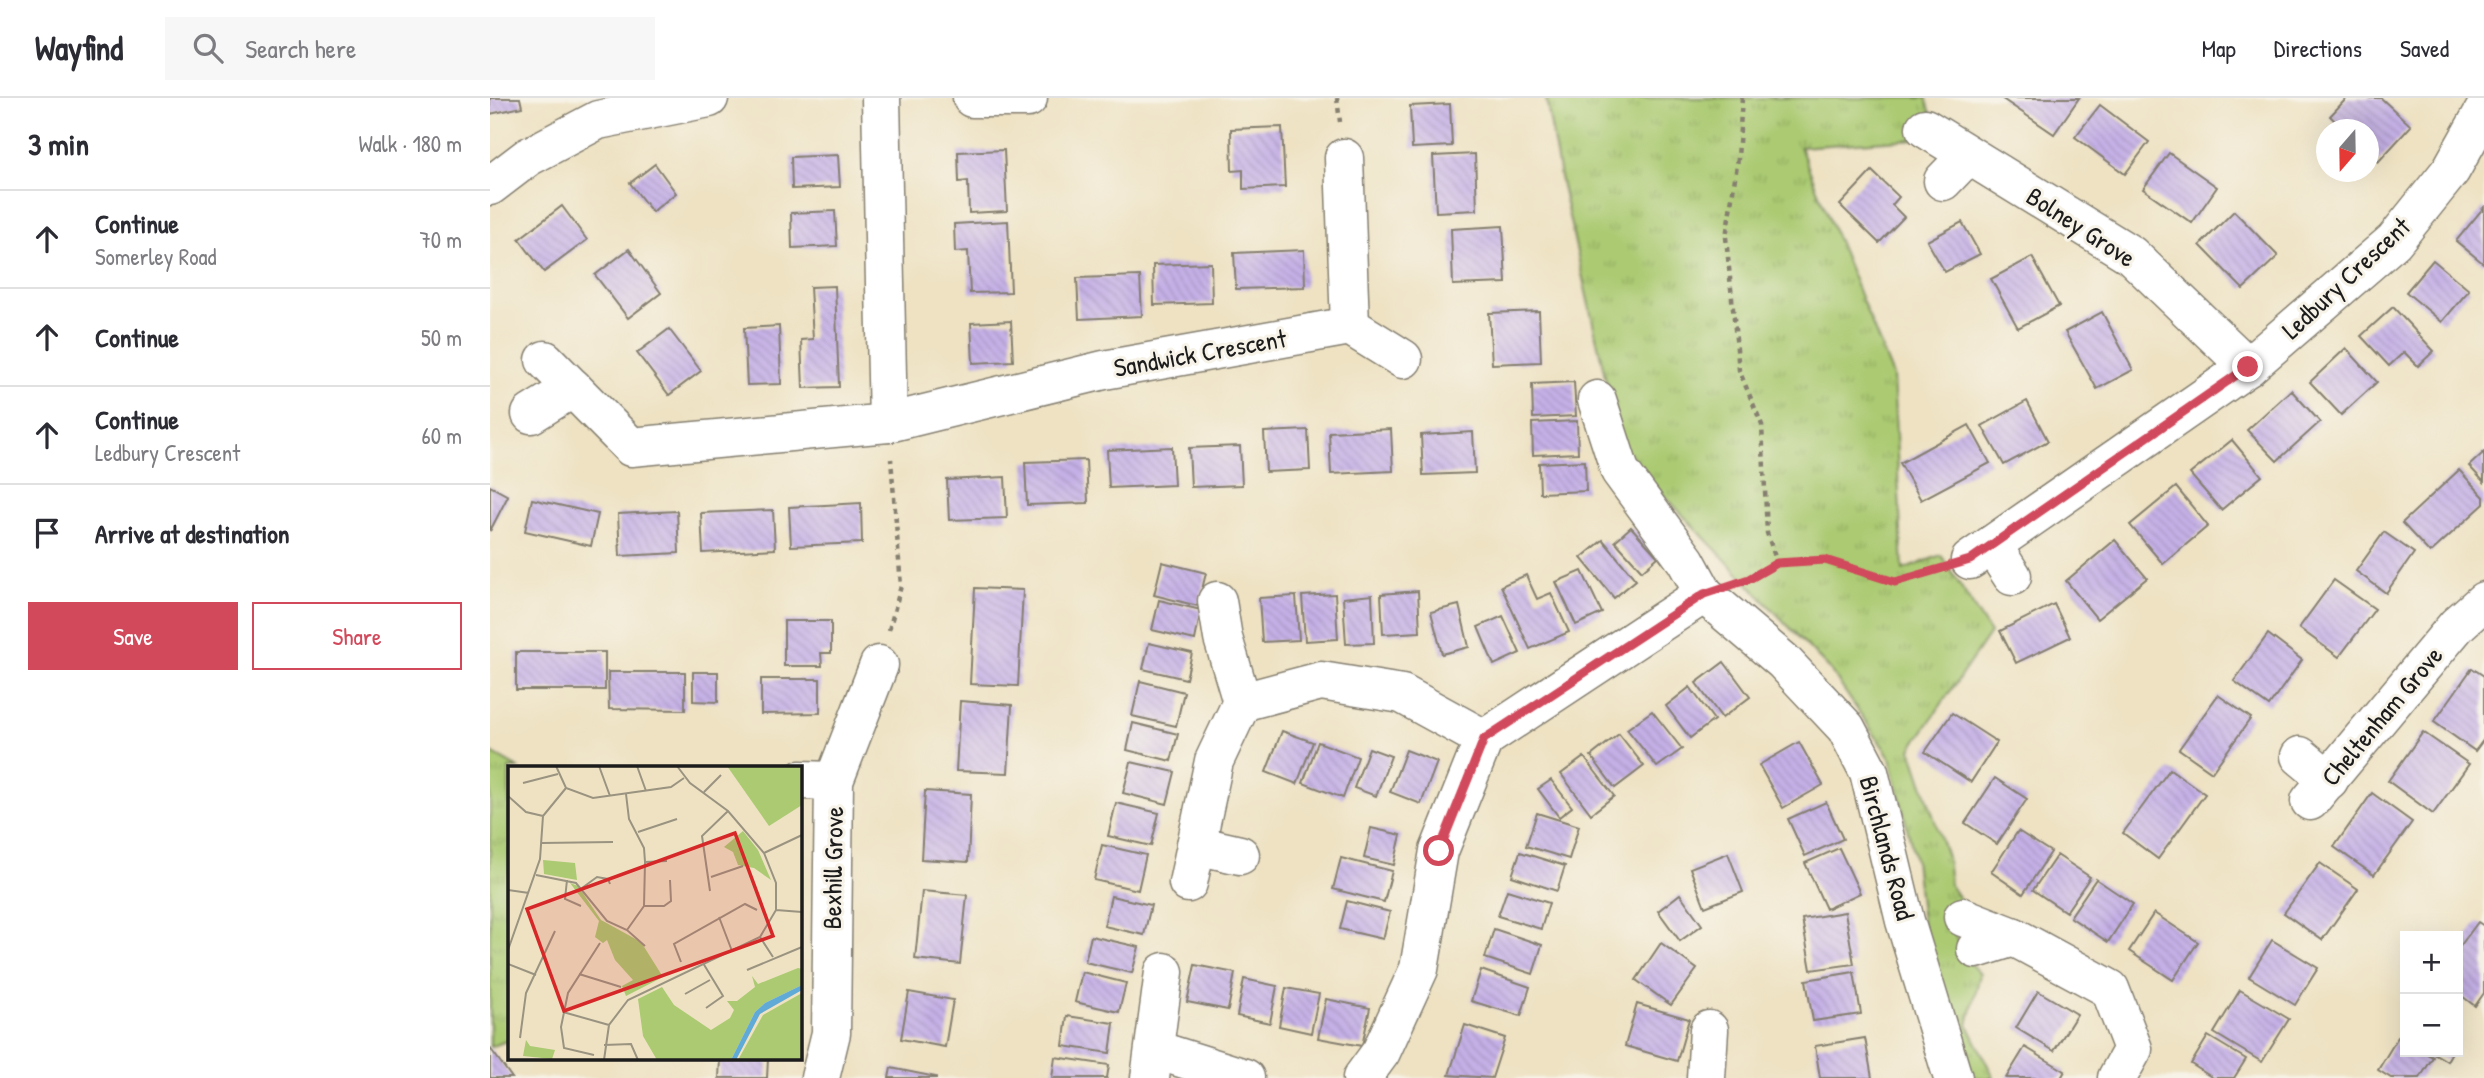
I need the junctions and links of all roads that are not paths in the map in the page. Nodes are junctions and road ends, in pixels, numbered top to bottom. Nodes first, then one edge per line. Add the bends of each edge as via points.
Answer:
1 (709, 98) edge
2 (881, 98) edge
3 (972, 98) edge
4 (1028, 98) edge
5 (595, 109) edge
6 (2484, 111) edge
7 (1925, 128) dead end
8 (1344, 158) dead end
9 (490, 186) edge
10 (1350, 326) junction
11 (1403, 359) dead end
12 (545, 360) dead end
13 (2248, 367) junction
14 (573, 388) junction
15 (1597, 400) dead end
16 (531, 414) dead end
17 (888, 423) junction
18 (2012, 576) dead end
19 (1695, 577) junction
20 (1217, 601) dead end
21 (2484, 601) edge
22 (879, 665) road end
23 (1242, 702) junction
24 (1484, 739) junction
25 (2313, 779) dead end
26 (817, 780) edge
27 (1196, 845) junction
28 (1240, 855) dead end
29 (1188, 883) dead end
30 (1969, 933) dead end
31 (1164, 972) dead end
32 (1709, 1030) dead end
33 (1153, 1064) edge
34 (820, 1078) edge
35 (1245, 1078) edge
36 (1362, 1078) edge
37 (1705, 1078) edge
38 (1953, 1078) edge
39 (2117, 1078) edge

1 - 5 street
2 - 17 street
3 - 4 street
5 - 9 street
6 - 13 street, Ledbury Crescent via 2451,170 2394,241
7 - 13 street, Bolney Grove via 1955,168 2130,255
8 - 10 street
10 - 11 street
10 - 17 street, Sandwick Crescent via 1104,370
12 - 14 street, Sandwick Crescent
13 - 18 street, Ledbury Crescent via 1981,553
14 - 16 street
14 - 17 street, Sandwick Crescent via 631,447
15 - 19 street, Birchlands Road via 1620,471
19 - 24 street
19 - 38 street, Birchlands Road via 1846,728 1869,772 1905,921
20 - 23 street
21 - 25 street, Cheltenham Grove
22 - 26 street, Bexhill Grove
23 - 24 street via 1321,681 1402,694
23 - 27 street via 1214,761
24 - 36 street via 1439,851 1419,970 1381,1052
26 - 34 street, Bexhill Grove via 831,1032
27 - 28 street
27 - 29 street
30 - 39 street via 2014,937 2110,989 2133,1049
31 - 33 street
32 - 37 street
33 - 35 street

